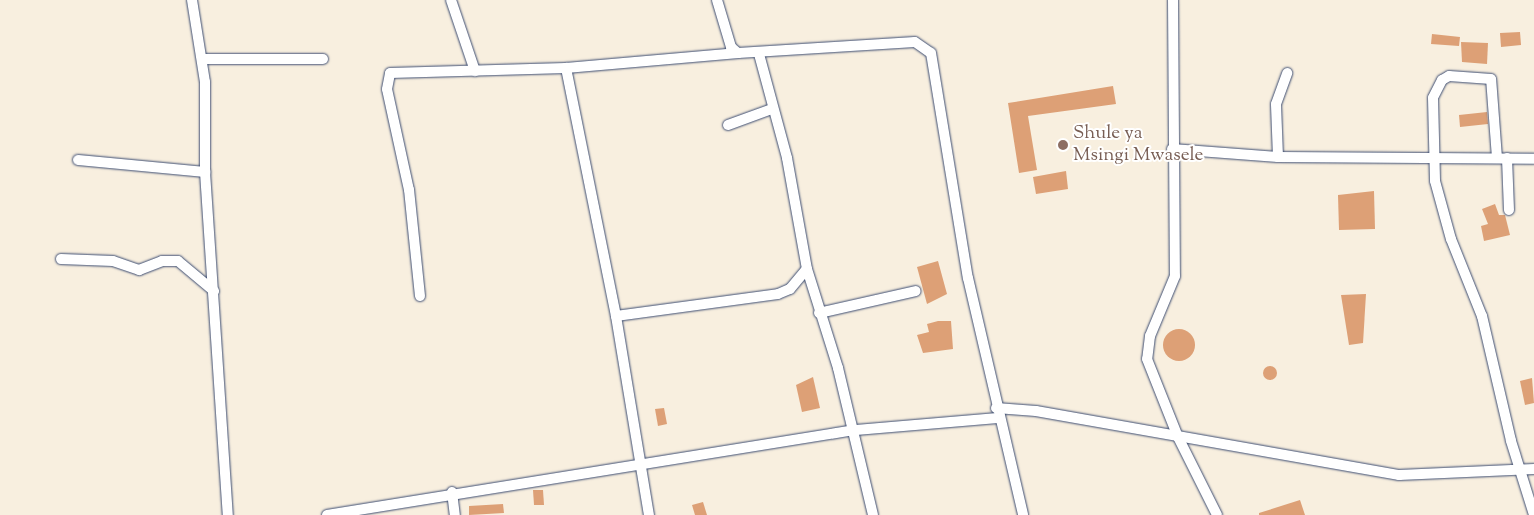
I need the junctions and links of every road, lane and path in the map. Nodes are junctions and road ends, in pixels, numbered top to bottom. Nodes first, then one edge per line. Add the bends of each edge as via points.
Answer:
1 (192, 0) edge
2 (451, 0) edge
3 (717, 0) edge
4 (1173, 0) edge
5 (738, 53) junction
6 (759, 54) junction
7 (203, 59) junction
8 (323, 59) dead end
9 (566, 68) junction
10 (474, 71) junction
11 (1287, 73) dead end
12 (772, 108) junction
13 (728, 125) dead end
14 (1172, 149) junction
15 (1278, 157) junction
16 (1433, 158) junction
17 (1502, 158) junction
18 (1534, 159) edge
19 (78, 160) dead end
20 (205, 172) junction
21 (1509, 210) dead end
22 (60, 259) dead end
23 (807, 269) junction
24 (214, 291) junction
25 (916, 291) dead end
26 (420, 296) dead end
27 (819, 313) junction
28 (616, 316) junction
29 (997, 413) junction
30 (855, 430) junction
31 (1178, 437) junction
32 (640, 466) junction
33 (1534, 469) edge
34 (1519, 470) junction
35 (452, 492) junction
36 (228, 515) edge
37 (326, 515) edge
38 (455, 515) edge
39 (649, 515) edge
40 (873, 515) edge
41 (1023, 515) edge
42 (1217, 515) edge
43 (1534, 515) edge

1 - 7 street
2 - 10 street
3 - 5 street via 731,47
4 - 14 street
5 - 6 street
5 - 9 street
6 - 12 street
6 - 29 street via 882,42 915,42 928,48 936,68 956,214
7 - 8 street
7 - 20 street
9 - 10 street
9 - 28 street
10 - 26 street via 410,70 390,73 386,78 408,190
11 - 15 street via 1276,104
12 - 13 street
12 - 23 street via 787,158
14 - 15 street
14 - 31 street via 1175,276 1147,351
15 - 16 street
16 - 17 street
16 - 17 street via 1436,86 1450,76 1474,76 1492,82
16 - 34 street via 1451,239 1489,341
17 - 18 street
17 - 21 street
19 - 20 street
20 - 24 street
22 - 24 street via 113,261 139,270 162,261 178,261
23 - 27 street
23 - 28 street via 790,289 778,294
24 - 36 street
25 - 27 street
27 - 30 street
28 - 32 street
29 - 30 street
29 - 31 street via 1036,410
29 - 41 street
30 - 32 street
30 - 40 street
31 - 34 street via 1399,475
31 - 42 street
32 - 35 street
32 - 39 street
33 - 34 street
34 - 43 street
35 - 37 street
35 - 38 street

